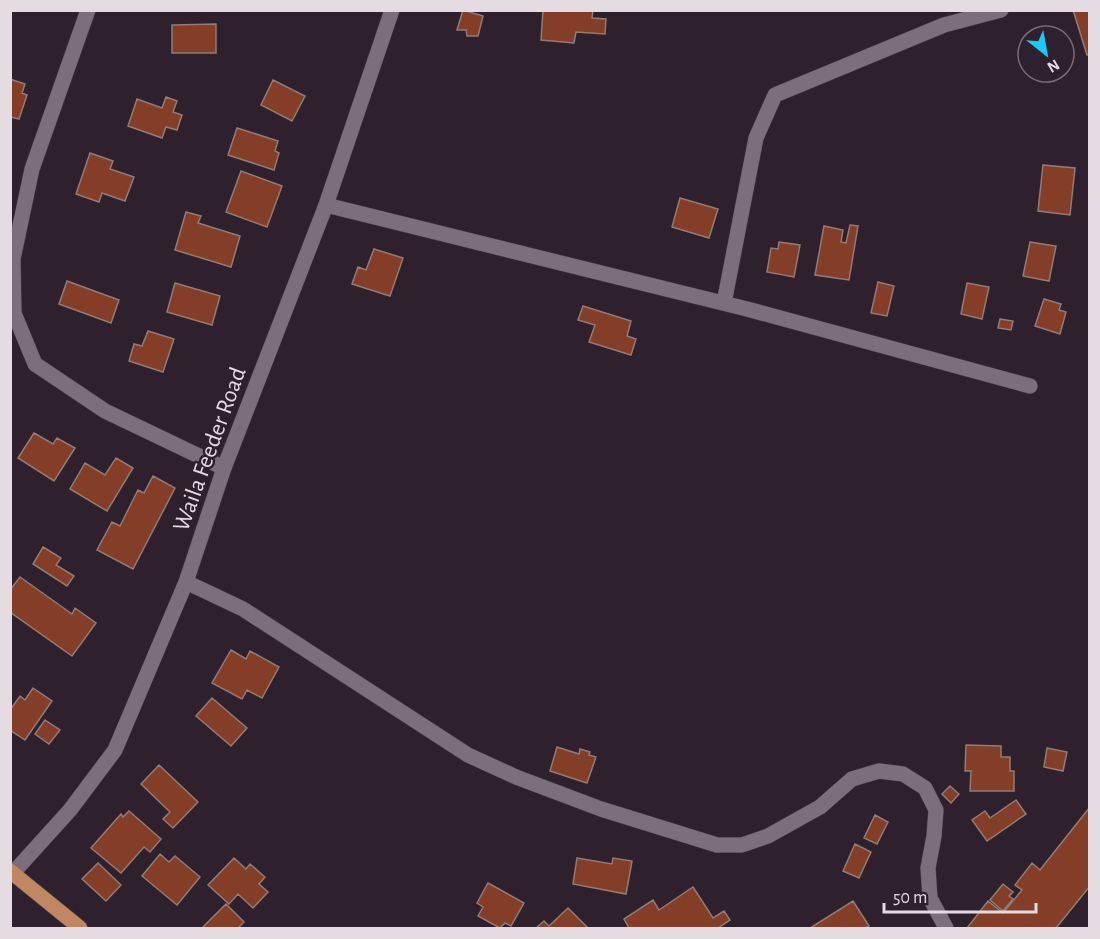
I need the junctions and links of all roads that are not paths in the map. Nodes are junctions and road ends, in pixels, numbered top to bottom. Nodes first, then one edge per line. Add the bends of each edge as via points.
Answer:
1 (88, 10) edge
2 (392, 10) edge
3 (1001, 10) edge
4 (326, 205) junction
5 (724, 303) junction
6 (1030, 386) dead end
7 (224, 468) junction
8 (186, 582) junction
9 (12, 872) edge
10 (80, 928) edge
11 (946, 928) edge

1 - 7 street via 32,169 13,259 14,313 34,364 105,411
2 - 4 street, Waila Feeder Road
3 - 5 street via 944,25 775,94 756,138
4 - 5 street
4 - 7 street, Waila Feeder Road
5 - 6 street
7 - 8 street, Waila Feeder Road
8 - 9 street, Waila Feeder Road via 115,750 70,810
8 - 11 street via 243,609 468,755 601,809 717,845 742,845 768,836 820,807 852,779 879,771 903,774 925,788 936,810 928,868 930,898
9 - 10 main road

